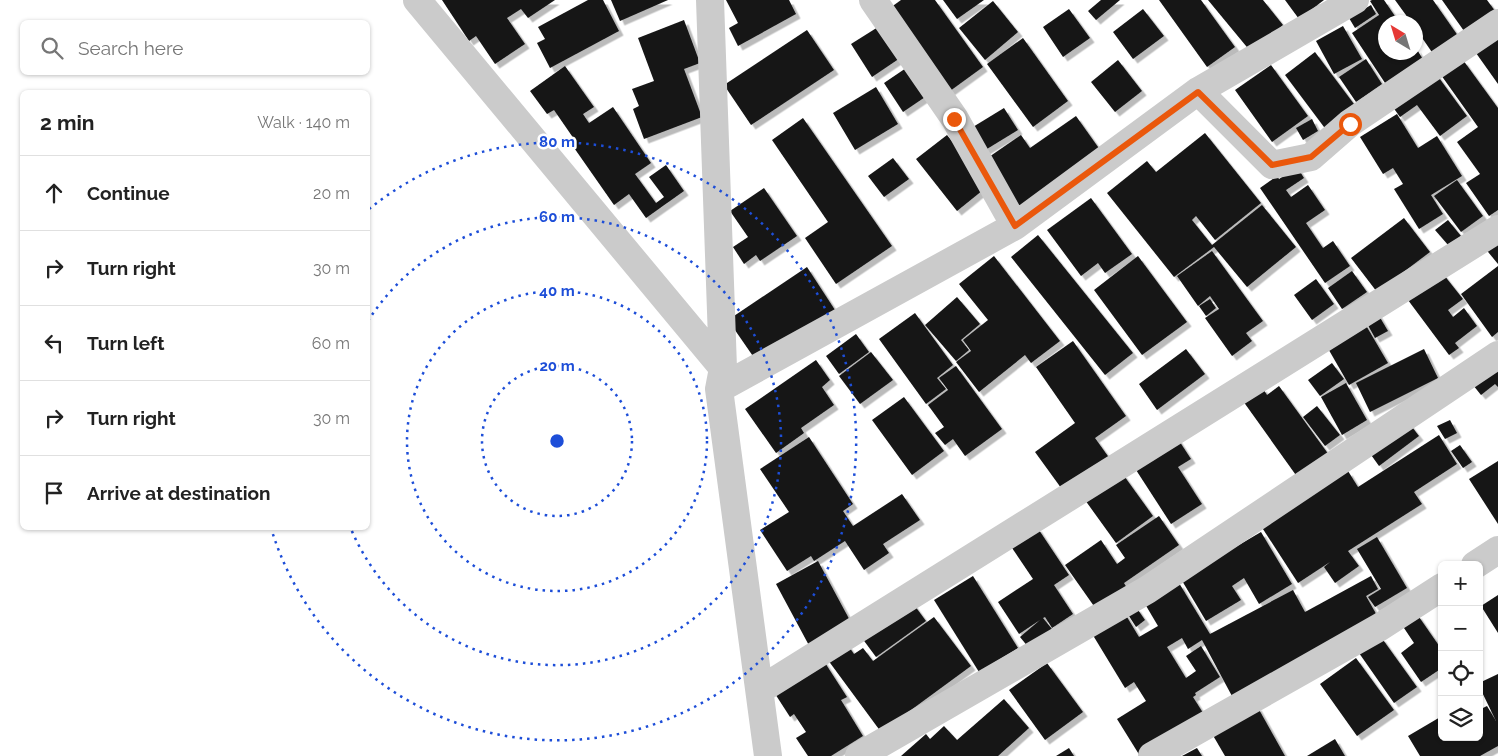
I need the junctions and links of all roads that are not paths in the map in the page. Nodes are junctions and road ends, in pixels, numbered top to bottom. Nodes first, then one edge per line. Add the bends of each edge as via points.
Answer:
1 (417, 0) edge
2 (710, 0) edge
3 (873, 0) edge
4 (1355, 0) edge
5 (1498, 23) edge
6 (1198, 92) junction
7 (1015, 226) junction
8 (1498, 229) edge
9 (1498, 355) edge
10 (721, 379) junction
11 (1498, 550) edge
12 (1482, 561) edge
13 (1438, 590) edge
14 (760, 690) junction
15 (768, 756) edge
16 (859, 756) edge
17 (1152, 756) edge

1 - 10 street
2 - 10 street
3 - 7 street via 954,119
4 - 6 street
5 - 6 street via 1350,124 1311,157 1272,165
6 - 7 street
7 - 10 street
8 - 14 street
9 - 16 street via 1147,590
10 - 14 street
11 - 12 street
13 - 17 street via 1380,627
14 - 15 street

